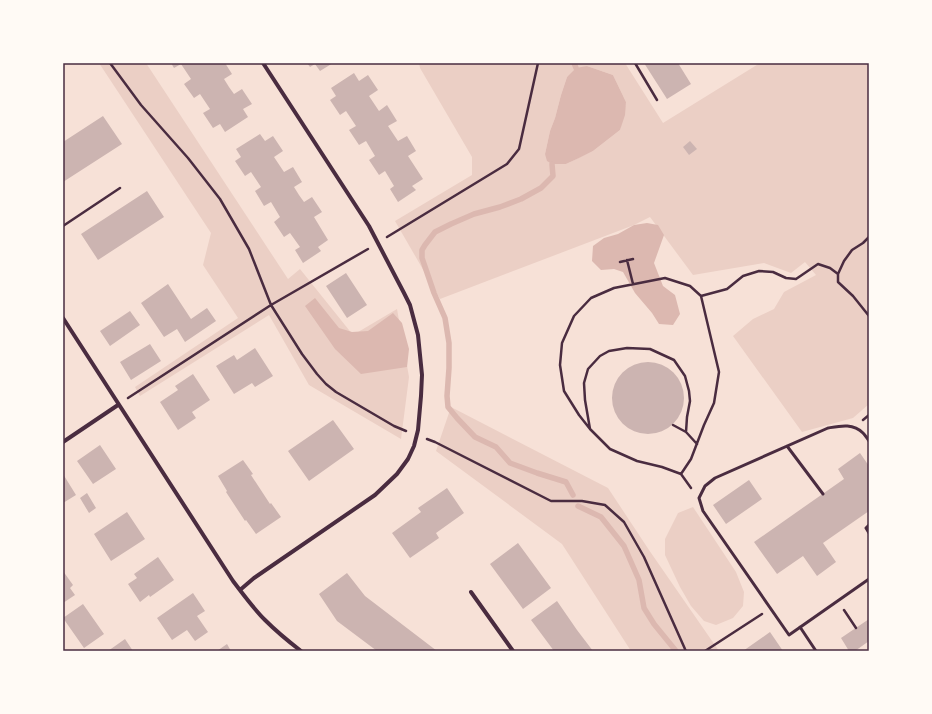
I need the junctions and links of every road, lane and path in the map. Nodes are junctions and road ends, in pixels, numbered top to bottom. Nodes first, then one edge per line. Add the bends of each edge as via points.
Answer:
1 (110, 63) edge
2 (263, 63) edge
3 (538, 63) edge
4 (635, 63) edge
5 (657, 100) dead end
6 (120, 188) dead end
7 (63, 226) edge
8 (869, 237) edge
9 (378, 243) junction
10 (634, 259) dead end
11 (627, 260) junction
12 (620, 262) dead end
13 (838, 274) junction
14 (633, 284) junction
15 (701, 296) junction
16 (271, 304) junction
17 (869, 316) edge
18 (63, 318) edge
19 (118, 404) junction
20 (673, 425) dead end
21 (590, 429) junction
22 (686, 432) junction
23 (417, 436) junction
24 (869, 441) edge
25 (63, 442) edge
26 (435, 442) dead end
27 (697, 444) junction
28 (788, 446) junction
29 (681, 474) junction
30 (823, 494) dead end
31 (699, 498) junction
32 (869, 525) edge
33 (869, 533) edge
34 (869, 579) edge
35 (240, 590) junction
36 (471, 592) dead end
37 (838, 601) junction
38 (771, 609) junction
39 (800, 628) junction
40 (856, 628) dead end
41 (301, 651) edge
42 (513, 651) edge
43 (686, 651) edge
44 (705, 651) edge
45 (816, 651) edge

1 - 16 path via 141,105 220,199 249,249
2 - 9 street
3 - 9 path via 519,148 507,164
4 - 5 path
6 - 7 path
8 - 13 path via 852,250
9 - 16 path
9 - 23 street via 410,305 418,335 422,396
10 - 11 path
11 - 12 path
11 - 14 path
13 - 15 path via 818,264 796,279 773,272 759,272 743,276 727,288
13 - 17 path via 838,282
14 - 15 path via 665,278 690,286
14 - 21 path via 614,288 591,298 574,316 562,343 560,365 564,391
15 - 27 path via 719,372 714,403
16 - 19 path
16 - 23 path via 302,354 326,384 394,426
18 - 19 street
19 - 25 street
19 - 35 street
20 - 22 path
21 - 22 path via 584,384 588,370 600,356 609,351 627,348 650,349 674,360 685,376 689,391
21 - 29 path via 610,449 637,461
22 - 27 path
23 - 35 street via 408,459 397,474 375,495
24 - 28 lane via 863,432 845,425 828,428
26 - 43 path via 551,501 582,501 605,505 624,522 644,556
27 - 29 path
28 - 30 lane
28 - 31 lane via 715,478 705,486
29 - 31 path
31 - 38 lane via 703,511
32 - 33 lane via 866,528
34 - 37 lane
35 - 41 street via 281,636
36 - 42 street
37 - 39 lane
37 - 40 path
38 - 39 lane via 789,635
38 - 44 path
39 - 45 lane

